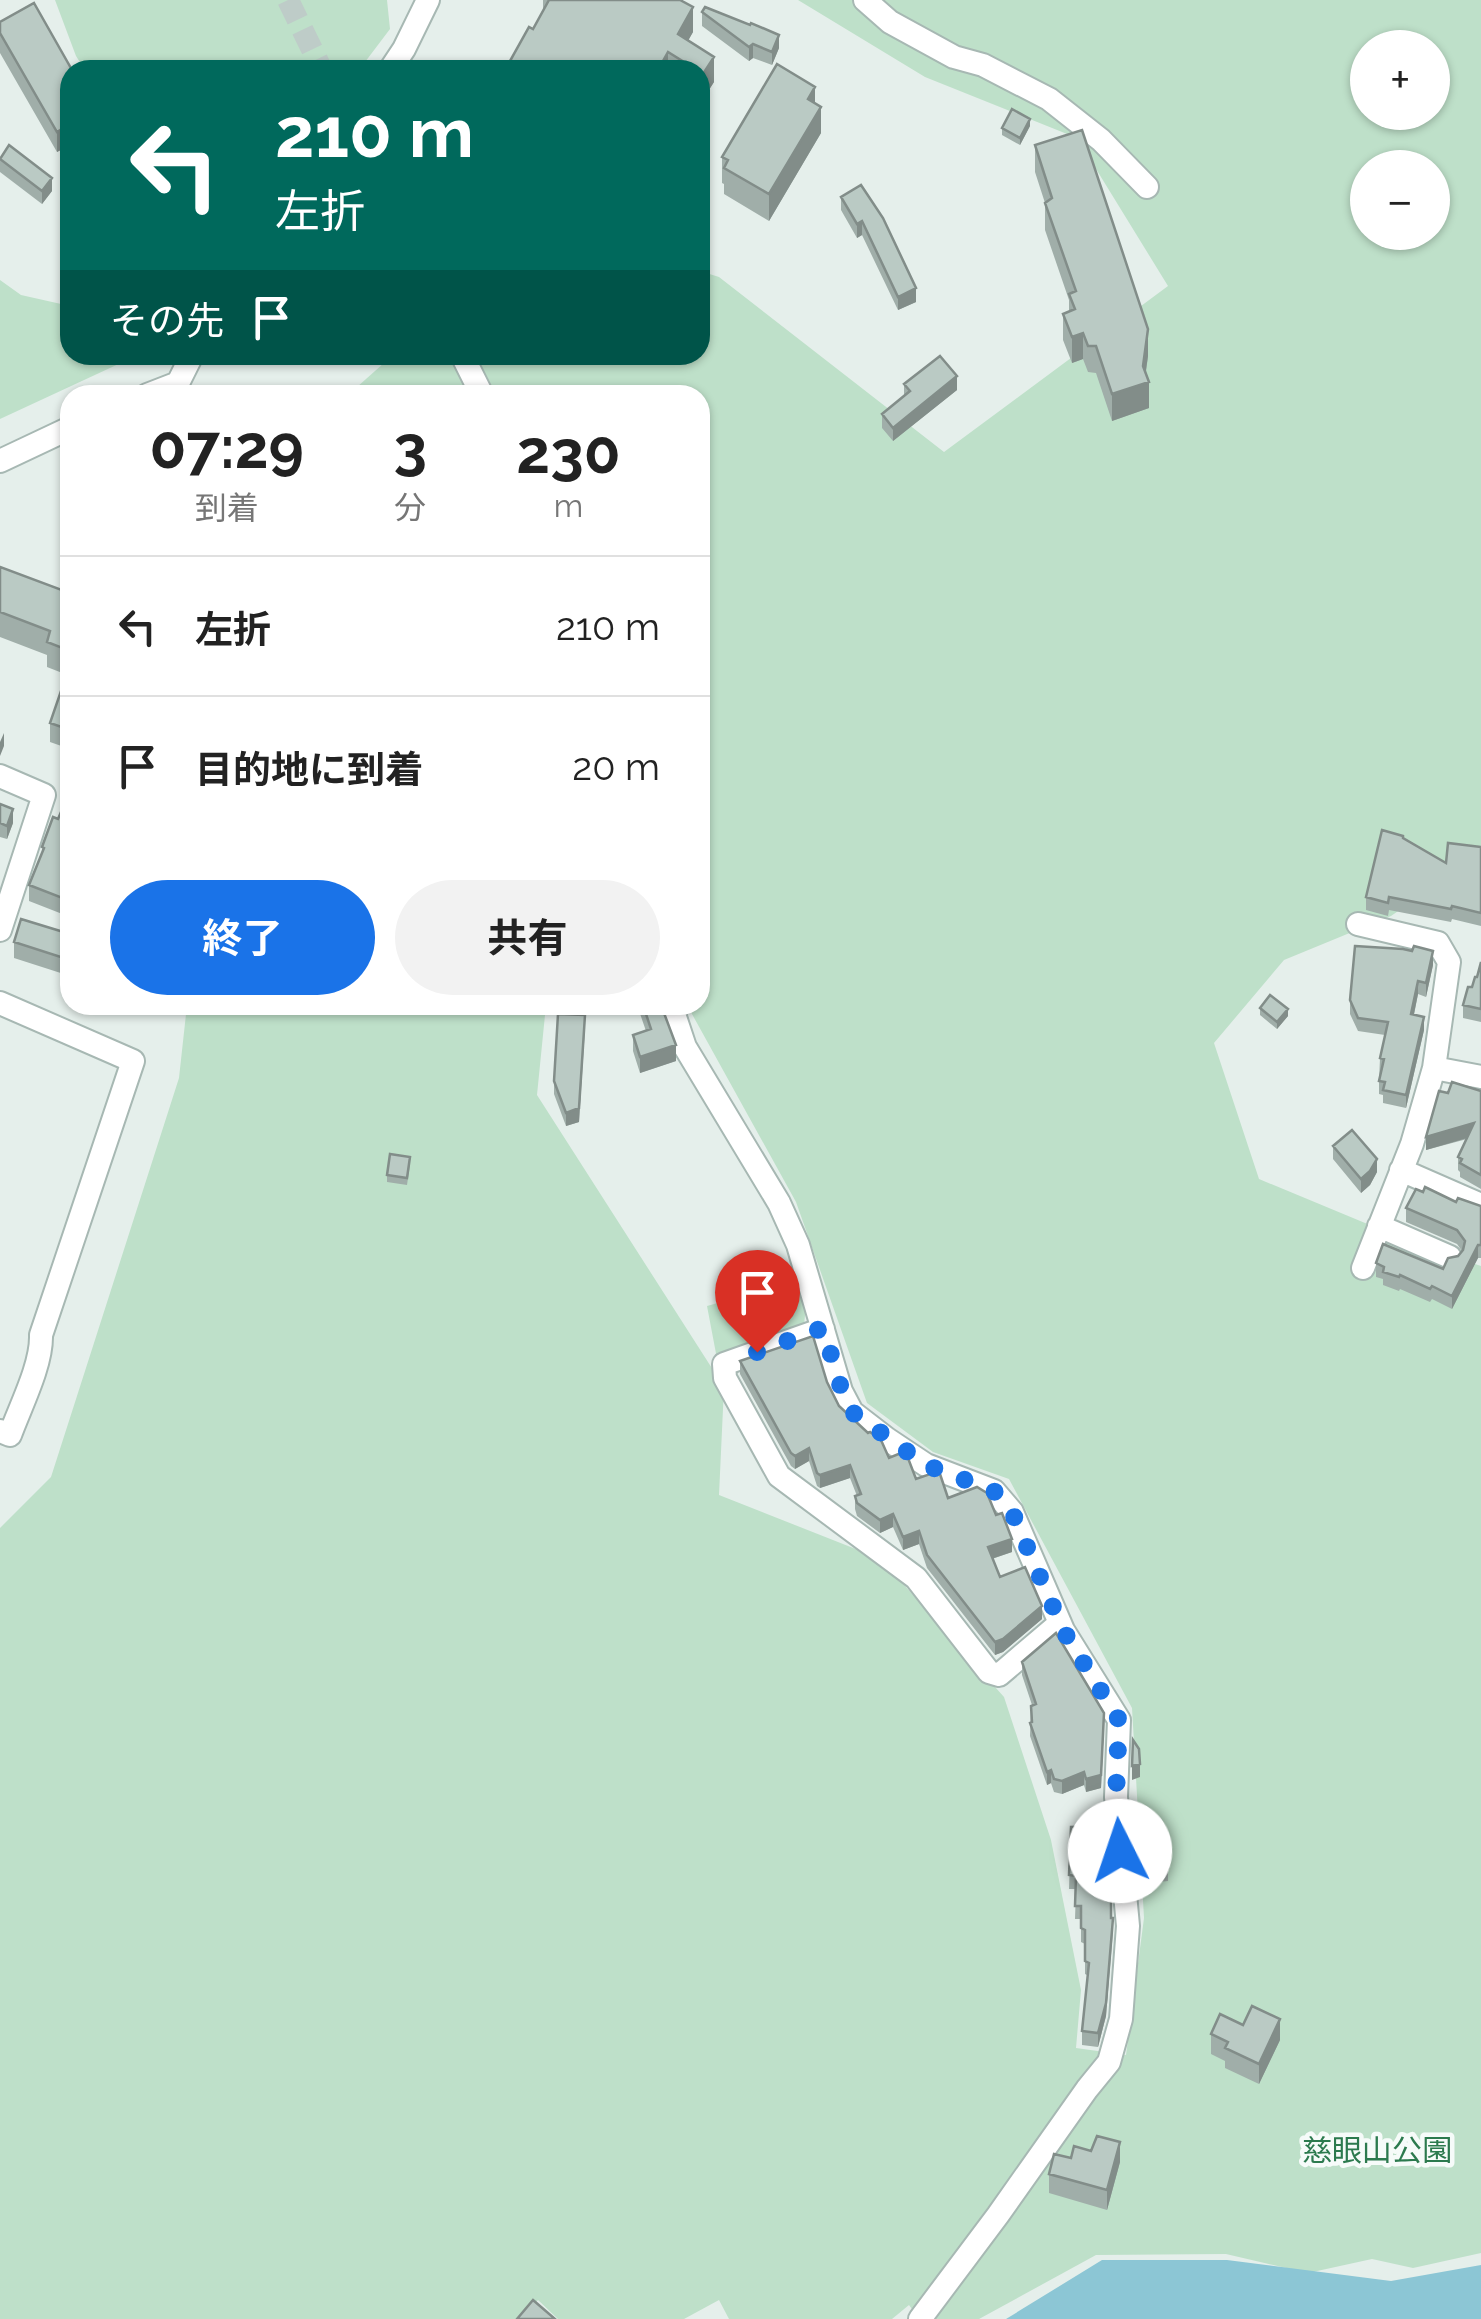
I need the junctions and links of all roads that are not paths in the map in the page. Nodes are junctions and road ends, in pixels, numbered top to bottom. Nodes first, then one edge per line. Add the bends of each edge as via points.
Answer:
1 (428, 0) edge
2 (864, 0) edge
3 (397, 60) edge
4 (1148, 187) dead end
5 (60, 433) edge
6 (0, 461) edge
7 (0, 776) edge
8 (1358, 924) dead end
9 (0, 930) edge
10 (0, 1003) edge
11 (675, 1015) edge
12 (1434, 1068) junction
13 (1481, 1078) edge
14 (1401, 1170) junction
15 (1481, 1205) edge
16 (1380, 1226) junction
17 (1450, 1257) edge
18 (1363, 1268) dead end
19 (823, 1328) junction
20 (0, 1431) edge
21 (1060, 1623) junction
22 (920, 2319) edge

1 - 3 street
2 - 4 street via 954,57 1049,99
5 - 6 street
7 - 9 street via 44,795
8 - 12 street via 1438,943 1450,962
10 - 20 street via 134,1061 30,1380 10,1435
11 - 19 street via 686,1046 779,1204
12 - 13 street
12 - 14 street
14 - 15 street
14 - 16 street
16 - 17 street
16 - 18 street
19 - 21 street via 852,1412 926,1465 994,1491 1012,1512
19 - 21 street via 724,1364 725,1378 779,1476 916,1578 989,1672 999,1674
21 - 22 street via 1119,1720 1116,1797 1128,1926 1121,2019 1109,2062

